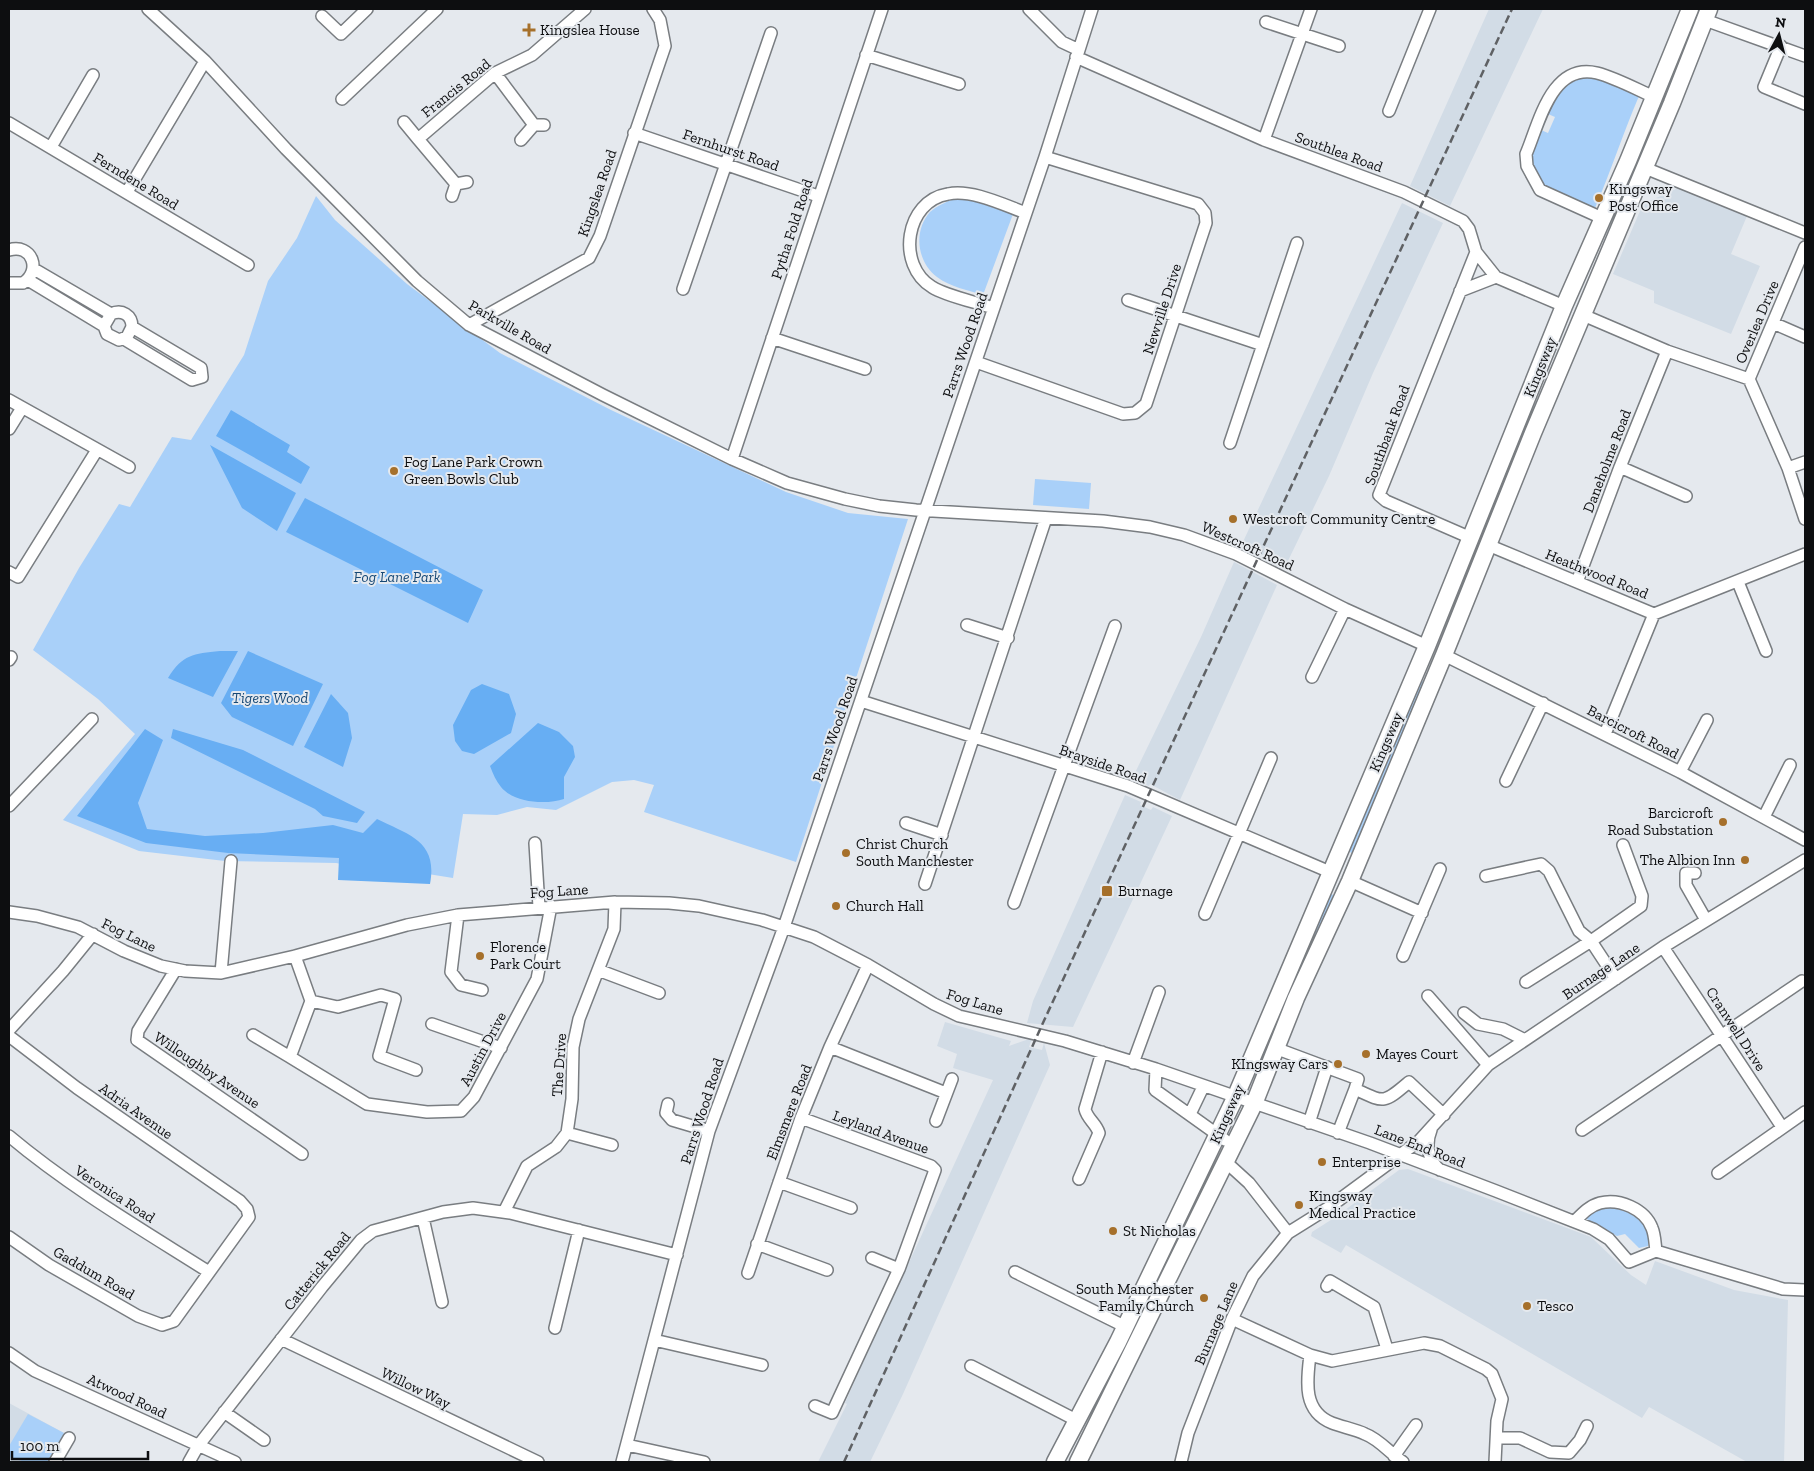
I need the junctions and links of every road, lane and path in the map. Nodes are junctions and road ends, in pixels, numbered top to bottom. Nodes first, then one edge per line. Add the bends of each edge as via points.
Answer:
1 (148, 9) edge
2 (367, 9) edge
3 (437, 9) edge
4 (585, 9) edge
5 (653, 9) edge
6 (882, 9) edge
7 (1028, 9) edge
8 (1092, 9) edge
9 (1311, 9) edge
10 (1430, 9) edge
11 (1686, 10) edge
12 (1707, 14) edge
13 (322, 16) dead end
14 (1266, 22) dead end
15 (771, 33) dead end
16 (1302, 35) junction
17 (1339, 46) dead end
18 (1781, 46) junction
19 (1078, 53) junction
20 (866, 55) junction
21 (1805, 56) edge
22 (205, 62) junction
23 (495, 73) junction
24 (93, 75) dead end
25 (959, 84) dead end
26 (1654, 97) junction
27 (342, 99) dead end
28 (1805, 104) edge
29 (1389, 111) dead end
30 (404, 122) dead end
31 (9, 123) edge
32 (634, 133) junction
33 (418, 139) junction
34 (521, 140) dead end
35 (1264, 140) junction
36 (51, 147) junction
37 (1045, 157) junction
38 (1628, 161) junction
39 (727, 164) junction
40 (1645, 168) junction
41 (127, 192) junction
42 (452, 196) dead end
43 (818, 196) junction
44 (1026, 213) junction
45 (1602, 218) junction
46 (1805, 233) edge
47 (1297, 243) dead end
48 (1805, 247) edge
49 (9, 250) edge
50 (1476, 252) junction
51 (248, 266) dead end
52 (34, 269) junction
53 (1496, 276) junction
54 (28, 280) junction
55 (9, 283) edge
56 (683, 290) dead end
57 (1460, 291) junction
58 (1128, 300) dead end
59 (1564, 306) junction
60 (994, 308) junction
61 (111, 314) junction
62 (1583, 315) junction
63 (1175, 316) junction
64 (1773, 323) junction
65 (469, 325) junction
66 (104, 326) junction
67 (132, 328) junction
68 (1805, 337) edge
69 (772, 338) junction
70 (124, 339) junction
71 (1263, 345) junction
72 (1667, 351) junction
73 (976, 362) junction
74 (865, 369) dead end
75 (1749, 379) junction
76 (9, 400) edge
77 (22, 408) junction
78 (9, 429) edge
79 (1230, 443) dead end
80 (97, 450) junction
81 (732, 459) junction
82 (1805, 462) edge
83 (129, 467) dead end
84 (1620, 467) junction
85 (1788, 468) junction
86 (1686, 496) dead end
87 (924, 511) junction
88 (1046, 518) junction
89 (1805, 519) edge
90 (1471, 538) junction
91 (1488, 545) junction
92 (1805, 554) edge
93 (9, 572) edge
94 (1577, 582) junction
95 (1738, 582) junction
96 (1345, 609) junction
97 (1654, 614) junction
98 (967, 625) dead end
99 (1115, 626) dead end
100 (1008, 638) junction
101 (1427, 646) junction
102 (1766, 651) dead end
103 (1444, 655) junction
104 (1312, 677) dead end
105 (860, 701) junction
106 (1542, 703) junction
107 (92, 719) dead end
108 (1707, 720) dead end
109 (1604, 734) junction
110 (974, 735) junction
111 (1271, 758) dead end
112 (1790, 765) dead end
113 (1065, 766) junction
114 (1680, 772) junction
115 (1506, 781) dead end
116 (9, 806) edge
117 (1764, 818) junction
118 (906, 823) dead end
119 (942, 834) junction
120 (1238, 834) junction
121 (1805, 840) edge
122 (535, 843) dead end
123 (1623, 845) dead end
124 (1805, 860) edge
125 (231, 861) dead end
126 (1440, 869) dead end
127 (1330, 872) junction
128 (1695, 873) dead end
129 (1486, 876) dead end
130 (1350, 880) junction
131 (925, 884) dead end
132 (616, 902) junction
133 (1014, 903) dead end
134 (551, 906) junction
135 (539, 907) junction
136 (9, 912) edge
137 (1422, 913) junction
138 (1205, 914) dead end
139 (458, 915) junction
140 (1706, 920) junction
141 (784, 927) junction
142 (92, 934) junction
143 (1590, 942) junction
144 (1664, 947) junction
145 (295, 956) junction
146 (1404, 956) dead end
147 (868, 966) junction
148 (176, 970) junction
149 (598, 970) junction
150 (221, 972) junction
151 (1616, 979) junction
152 (1802, 981) dead end
153 (1526, 982) dead end
154 (482, 990) dead end
155 (1159, 992) dead end
156 (659, 993) dead end
157 (1428, 996) dead end
158 (1296, 998) junction
159 (311, 1001) junction
160 (1464, 1014) dead end
161 (432, 1024) dead end
162 (9, 1030) edge
163 (1722, 1034) junction
164 (9, 1036) edge
165 (253, 1036) dead end
166 (1525, 1040) junction
167 (830, 1047) junction
168 (501, 1048) junction
169 (1275, 1048) junction
170 (1102, 1052) junction
171 (290, 1057) junction
172 (1133, 1063) junction
173 (1488, 1065) junction
174 (1327, 1067) junction
175 (1156, 1069) junction
176 (416, 1070) dead end
177 (952, 1079) dead end
178 (1203, 1087) junction
179 (1355, 1089) junction
180 (946, 1093) junction
181 (1235, 1098) junction
182 (668, 1104) dead end
183 (1254, 1104) junction
184 (1805, 1112) edge
185 (1190, 1114) junction
186 (1444, 1115) junction
187 (801, 1118) junction
188 (936, 1122) dead end
189 (1309, 1123) junction
190 (1782, 1127) junction
191 (1431, 1128) junction
192 (1582, 1130) dead end
193 (709, 1131) junction
194 (567, 1133) junction
195 (1338, 1133) junction
196 (9, 1136) edge
197 (1221, 1138) junction
198 (612, 1145) dead end
199 (302, 1154) dead end
200 (1401, 1156) junction
201 (1226, 1163) junction
202 (1440, 1170) junction
203 (1718, 1173) dead end
204 (1079, 1179) dead end
205 (779, 1182) junction
206 (1199, 1205) junction
207 (851, 1208) dead end
208 (504, 1212) junction
209 (422, 1218) junction
210 (1575, 1221) junction
211 (579, 1230) junction
212 (1288, 1233) junction
213 (1170, 1235) junction
214 (9, 1238) edge
215 (757, 1244) junction
216 (1656, 1251) junction
217 (677, 1255) junction
218 (872, 1258) dead end
219 (899, 1268) junction
220 (827, 1270) dead end
221 (209, 1272) junction
222 (1015, 1272) dead end
223 (748, 1273) dead end
224 (1327, 1286) dead end
225 (1805, 1290) edge
226 (442, 1302) dead end
227 (1232, 1319) junction
228 (1126, 1326) junction
229 (555, 1328) dead end
230 (281, 1339) junction
231 (654, 1340) junction
232 (1387, 1349) junction
233 (9, 1353) edge
234 (1310, 1355) junction
235 (762, 1365) dead end
236 (971, 1366) dead end
237 (815, 1406) dead end
238 (224, 1412) junction
239 (1078, 1421) junction
240 (1416, 1425) dead end
241 (1587, 1426) dead end
242 (69, 1438) dead end
243 (1497, 1438) junction
244 (264, 1440) dead end
245 (627, 1445) junction
246 (198, 1446) junction
247 (1399, 1459) edge
248 (55, 1462) edge
249 (189, 1462) edge
250 (235, 1462) edge
251 (538, 1462) edge
252 (622, 1462) edge
253 (704, 1462) edge
254 (1055, 1462) edge
255 (1078, 1462) edge
256 (1181, 1462) edge
257 (1495, 1462) edge

1 - 22 street, Parkville Road
2 - 13 street via 341,34
3 - 27 street
4 - 23 street, Francis Road via 532,55
5 - 32 street, Kingslea Road via 660,20 665,46
6 - 20 street, Pytha Fold Road
7 - 19 street, Southlea Road
8 - 19 street, Parrs Wood Road
9 - 16 street
10 - 29 street
11 - 26 highway, Kingsway
12 - 18 street
12 - 40 highway, Kingsway
14 - 16 street
15 - 39 street
16 - 17 street
16 - 35 street
18 - 21 street
18 - 28 street via 1764,87
19 - 35 street, Southlea Road
19 - 37 street, Parrs Wood Road
20 - 25 street
20 - 43 street, Pytha Fold Road
22 - 41 street
22 - 65 street, Parkville Road via 362,227 417,281
23 - 33 street, Francis Road
23 - 34 street via 539,125
24 - 36 street
26 - 38 highway, Kingsway
26 - 45 street via 1595,72 1565,78 1552,91 1526,154 1527,166 1540,190
30 - 33 street, Francis Road
31 - 36 street, Ferndene Road
32 - 39 street, Fernhurst Road
32 - 65 street, Kingslea Road via 600,236 589,258
33 - 42 street, Francis Road via 462,183
35 - 50 street, Southlea Road via 1404,192 1463,222 1469,229
36 - 41 street, Ferndene Road
37 - 44 street, Parrs Wood Road
37 - 63 street, Newville Drive via 1198,204 1206,222
38 - 40 highway
38 - 45 highway, Kingsway
39 - 43 street, Fernhurst Road
39 - 56 street
40 - 46 street
40 - 62 highway, Kingsway
41 - 51 street, Ferndene Road
43 - 69 street, Pytha Fold Road
44 - 60 street, Parrs Wood Road
44 - 60 street via 967,194 948,194 934,199 925,207 914,225 909,242 910,259 918,276 932,288
45 - 59 highway, Kingsway
47 - 71 street
48 - 64 street, Overlea Drive
49 - 52 street via 25,251 33,261
50 - 53 street, Southlea Road
50 - 57 street, Southbank Road
52 - 54 street
52 - 61 street
53 - 57 street
53 - 59 street, Southlea Road
54 - 55 street
54 - 66 street
57 - 90 street, Southbank Road via 1379,495
58 - 63 street
59 - 90 highway, Kingsway
60 - 73 street, Parrs Wood Road
61 - 66 street
61 - 67 street via 125,314 131,319
62 - 72 street
62 - 91 highway, Kingsway
63 - 71 street
63 - 73 street, Newville Drive via 1146,404 1135,413 1123,414
64 - 68 street
64 - 75 street, Overlea Drive
65 - 81 street, Parkville Road
66 - 70 street via 110,338
67 - 70 street
67 - 70 street via 201,368 202,377 192,380
69 - 74 street
69 - 81 street, Pytha Fold Road
71 - 79 street
72 - 75 street
72 - 84 street, Daneholme Road
73 - 87 street, Parrs Wood Road
75 - 85 street, Overlea Drive
76 - 77 street
77 - 78 street
77 - 80 street
80 - 83 street
80 - 93 street via 18,577
81 - 87 street, Parkville Road via 788,483 837,497
82 - 85 street
84 - 86 street
84 - 94 street, Daneholme Road
85 - 89 street, Overlea Drive
87 - 88 street, Westcroft Road
87 - 105 street, Parrs Wood Road
88 - 96 street, Westcroft Road via 1150,527 1184,535 1236,554
88 - 100 street
90 - 101 highway, Kingsway
91 - 94 street, Heathwood Road
91 - 103 highway, Kingsway
92 - 95 street, Heathwood Road
94 - 97 street, Heathwood Road
95 - 97 street, Heathwood Road
95 - 102 street
96 - 101 street, Westcroft Road
96 - 104 street
97 - 109 street
98 - 100 street
99 - 113 street
100 - 110 street
101 - 127 highway, Kingsway
103 - 106 street, Barcicroft Road
103 - 130 highway, Kingsway
105 - 110 street, Brayside Road
105 - 141 street, Parrs Wood Road
106 - 109 street, Barcicroft Road
106 - 115 street
107 - 116 street
108 - 114 street
109 - 114 street, Barcicroft Road
110 - 113 street, Brayside Road
110 - 119 street
111 - 120 street
112 - 117 street
113 - 120 street, Brayside Road via 1128,786
113 - 133 street
114 - 117 street, Barcicroft Road
117 - 121 street, Barcicroft Road
118 - 119 street
119 - 131 street
120 - 127 street, Brayside Road
120 - 138 street
122 - 135 street
123 - 143 street via 1642,896 1640,906
124 - 140 street, Burnage Lane
125 - 150 street
126 - 137 street
127 - 181 highway, Kingsway
128 - 140 street via 1686,873 1686,885
129 - 143 street via 1541,864 1549,871 1579,931
130 - 137 street
130 - 158 highway, Kingsway
132 - 134 street, Fog Lane
132 - 141 street, Fog Lane via 700,906
132 - 149 street, The Drive via 614,929
134 - 135 street, Fog Lane
134 - 168 street, Austin Drive via 536,979
135 - 139 street, Fog Lane
136 - 142 street, Fog Lane via 47,918
137 - 146 street
139 - 145 street, Fog Lane via 407,925
139 - 154 street via 451,972 461,985
140 - 144 street, Burnage Lane
141 - 147 street, Fog Lane via 814,937
141 - 193 street, Parrs Wood Road
142 - 148 street, Fog Lane via 147,962
142 - 162 street via 64,971
143 - 151 street
143 - 153 street
144 - 151 street, Burnage Lane
144 - 163 street, Cranwell Drive
145 - 150 street, Fog Lane
145 - 159 street
147 - 167 street, Elmsmere Road
147 - 170 street, Fog Lane via 959,1016
148 - 150 street, Fog Lane
148 - 199 street, Willoughby Avenue via 138,1031 137,1040
149 - 156 street
149 - 194 street, The Drive via 579,1019 573,1047 572,1099
151 - 166 street, Burnage Lane
152 - 163 street
155 - 172 street
157 - 173 street
158 - 169 highway, Kingsway
158 - 181 highway via 1279,1020 1249,1089
159 - 171 street
159 - 176 street via 338,1007 380,995 395,1000 379,1056
160 - 166 street via 1478,1024 1503,1029
161 - 168 street
163 - 190 street, Cranwell Drive
163 - 192 street
164 - 221 street, Adria Avenue via 247,1209 249,1217 246,1223
165 - 171 street, Austin Drive
166 - 173 street, Burnage Lane
167 - 180 street
167 - 187 street, Elmsmere Road
168 - 171 street, Austin Drive via 474,1097 461,1111 444,1113 367,1104
169 - 174 street
169 - 183 highway, Kingsway
170 - 172 street, Fog Lane
170 - 204 street via 1085,1109 1096,1125 1098,1136
172 - 175 street, Fog Lane
173 - 186 street, Burnage Lane
174 - 179 street via 1358,1080
174 - 189 street
175 - 178 street, Fog Lane
175 - 185 street via 1155,1090
177 - 180 street
178 - 181 street, Fog Lane
178 - 185 street
179 - 186 street via 1379,1100 1388,1100 1409,1082
179 - 195 street
180 - 188 street
181 - 183 street, Fog Lane
181 - 197 highway, Kingsway
182 - 193 street via 666,1113 672,1120
183 - 189 street, Lane End Road
183 - 197 highway via 1241,1107
183 - 201 highway, Kingsway
184 - 190 street
185 - 197 street
186 - 191 street, Burnage Lane
187 - 205 street, Elmsmere Road
187 - 219 street, Leyland Avenue via 935,1170
189 - 195 street, Lane End Road
190 - 203 street
191 - 200 street, Burnage Lane
191 - 202 street via 1428,1151
193 - 217 street, Parrs Wood Road
194 - 198 street
194 - 208 street via 556,1147 527,1166
195 - 200 street, Lane End Road
196 - 221 street, Veronica Road via 116,1214
197 - 206 highway
197 - 213 highway, Kingsway
200 - 202 street, Lane End Road
200 - 212 street, Burnage Lane
201 - 206 highway, Kingsway
201 - 212 street via 1249,1183
202 - 210 street, Lane End Road
205 - 207 street
205 - 215 street, Elmsmere Road
206 - 213 highway
206 - 255 highway, Kingsway
208 - 209 street, Catterick Road via 465,1207
208 - 211 street, Catterick Road
209 - 226 street
209 - 230 street, Catterick Road via 385,1227 365,1236
210 - 216 street, Lane End Road via 1609,1239 1629,1262
210 - 216 street via 1588,1208 1600,1203 1617,1202 1632,1207 1645,1217 1652,1228
211 - 217 street, Catterick Road
211 - 229 street
212 - 227 street, Burnage Lane via 1253,1276
213 - 228 highway, Kingsway
214 - 221 street, Gaddum Road via 49,1265 156,1324 174,1321
215 - 220 street
215 - 223 street, Elmsmere Road
216 - 225 street via 1783,1289
217 - 231 street, Parrs Wood Road
218 - 219 street
219 - 237 street, Leyland Avenue via 832,1413
222 - 228 street
224 - 232 street via 1330,1281 1371,1304 1377,1312
227 - 234 street
227 - 256 street, Burnage Lane via 1188,1434
228 - 239 highway, Kingsway
230 - 238 street, Catterick Road
230 - 251 street, Willow Way
231 - 235 street
231 - 245 street, Parrs Wood Road
232 - 234 street via 1332,1361
232 - 243 street via 1424,1343 1440,1346 1492,1374 1502,1399
233 - 246 street, Atwood Road via 35,1371
234 - 247 street via 1308,1398 1317,1413 1329,1422 1367,1434
236 - 239 street
238 - 244 street
238 - 246 street, Catterick Road
239 - 254 highway, Kingsway
240 - 247 street
241 - 243 street via 1569,1452 1550,1452 1520,1438
242 - 248 street
243 - 257 street
245 - 252 street, Parrs Wood Road
245 - 253 street
246 - 249 street, Catterick Road
246 - 250 street, Atwood Road

